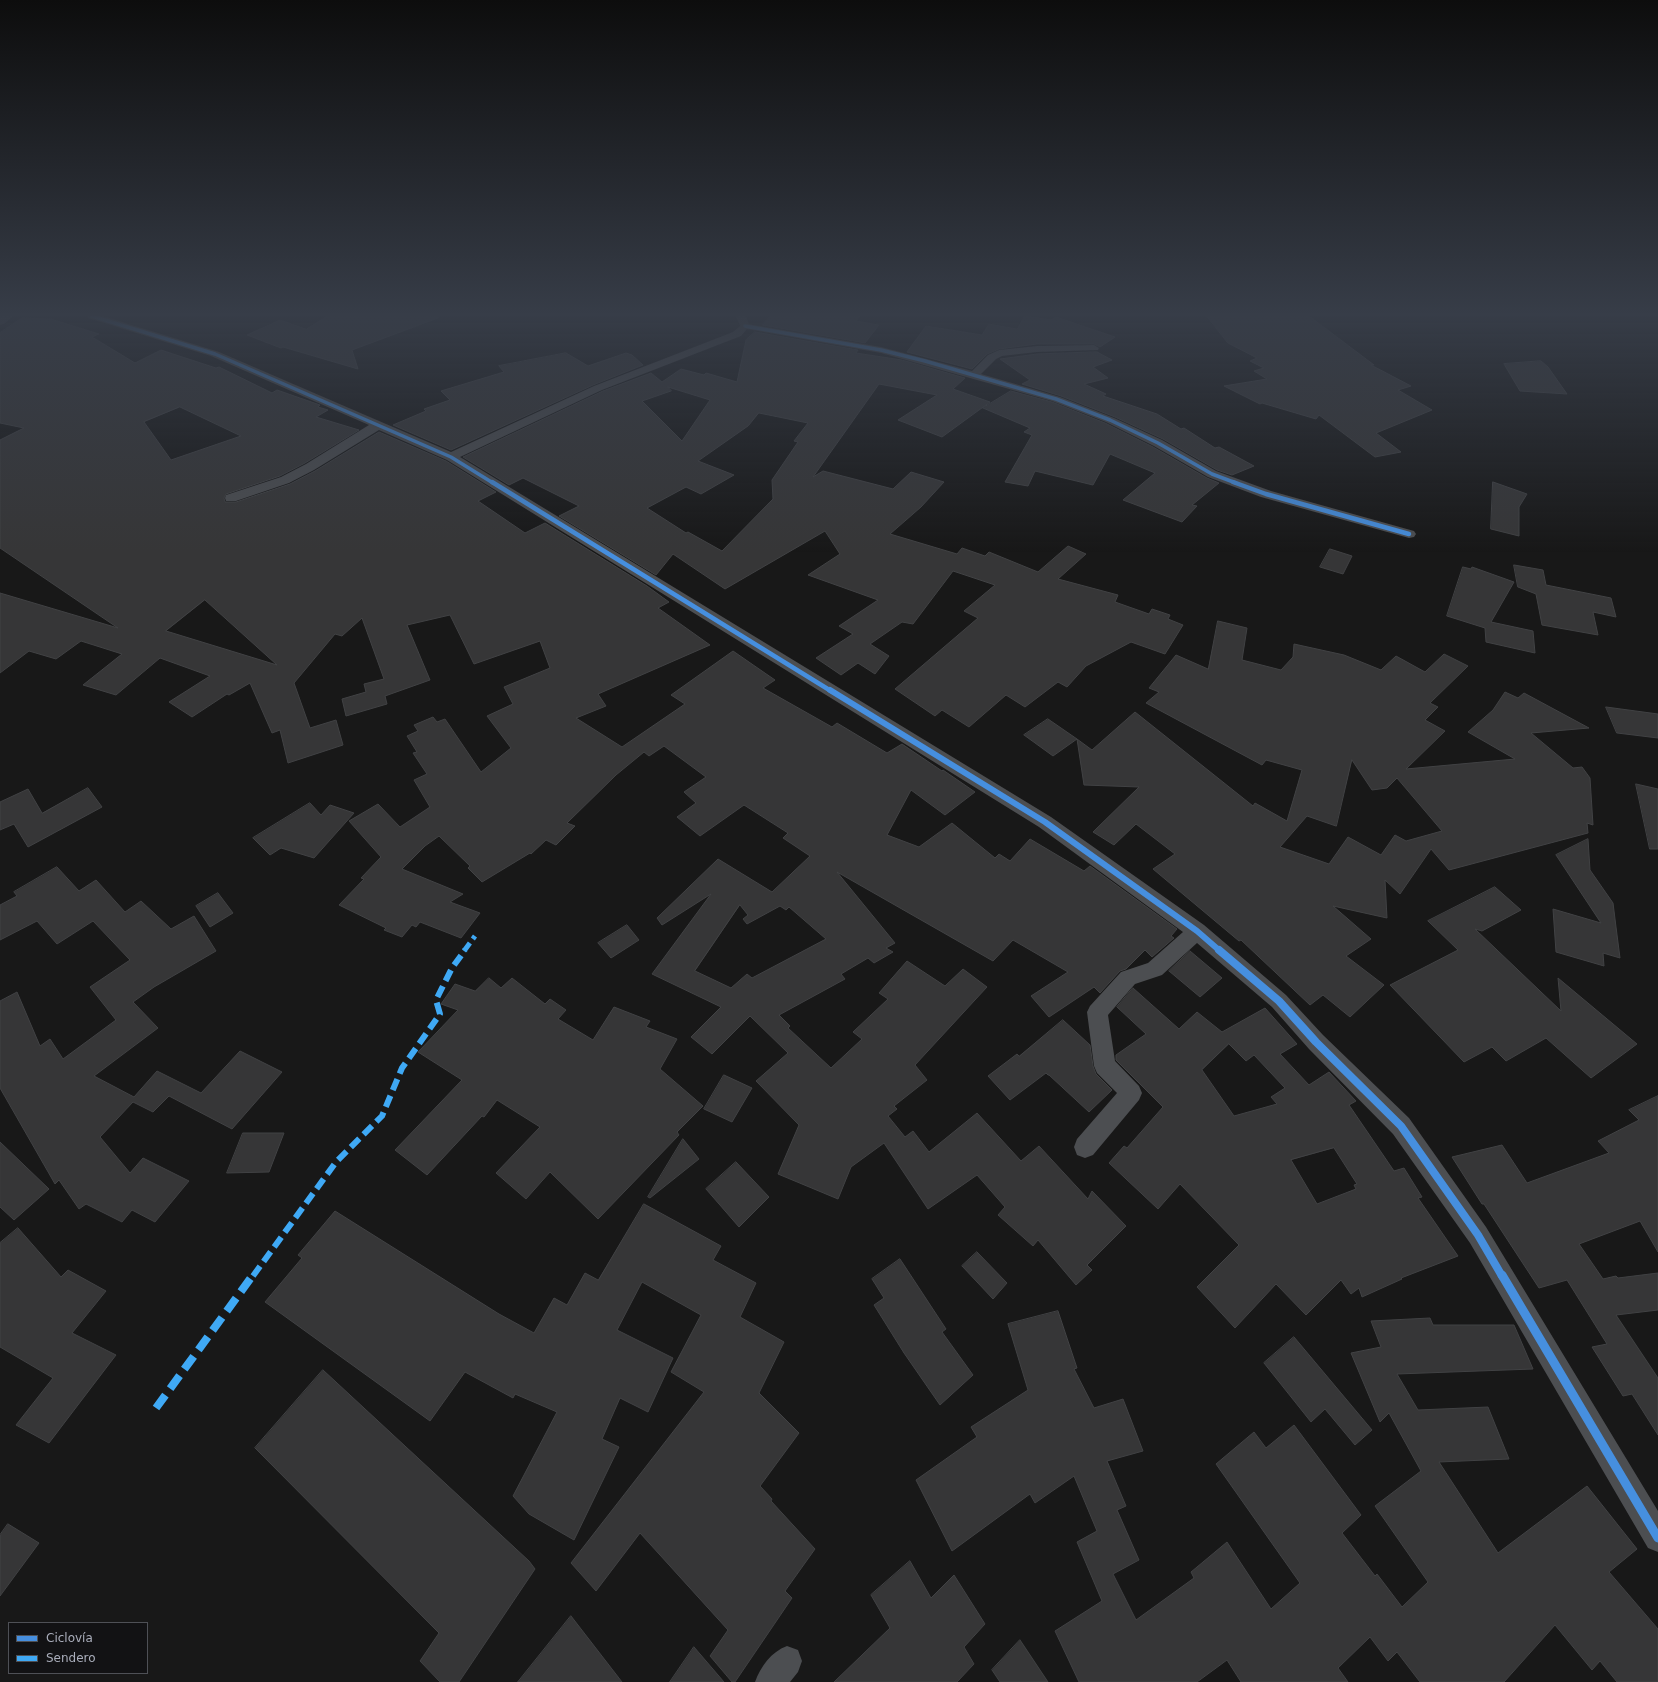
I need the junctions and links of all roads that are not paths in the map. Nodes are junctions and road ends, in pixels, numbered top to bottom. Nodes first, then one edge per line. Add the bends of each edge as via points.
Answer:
1 (308, 394) edge
2 (584, 394) edge
3 (1041, 394) edge
4 (378, 425) junction
5 (451, 457) junction
6 (231, 498) dead end
7 (1409, 534) dead end
8 (1197, 931) junction
9 (1085, 1147) dead end
10 (1658, 1538) edge

1 - 4 street
2 - 5 street
3 - 7 street via 1110,420 1158,443 1212,474 1266,494
4 - 5 street
4 - 6 street via 285,480
5 - 8 street via 1045,822
8 - 9 street via 1155,969 1128,978 1097,1012 1106,1066 1131,1093
8 - 10 street via 1279,1002 1401,1126 1478,1235

